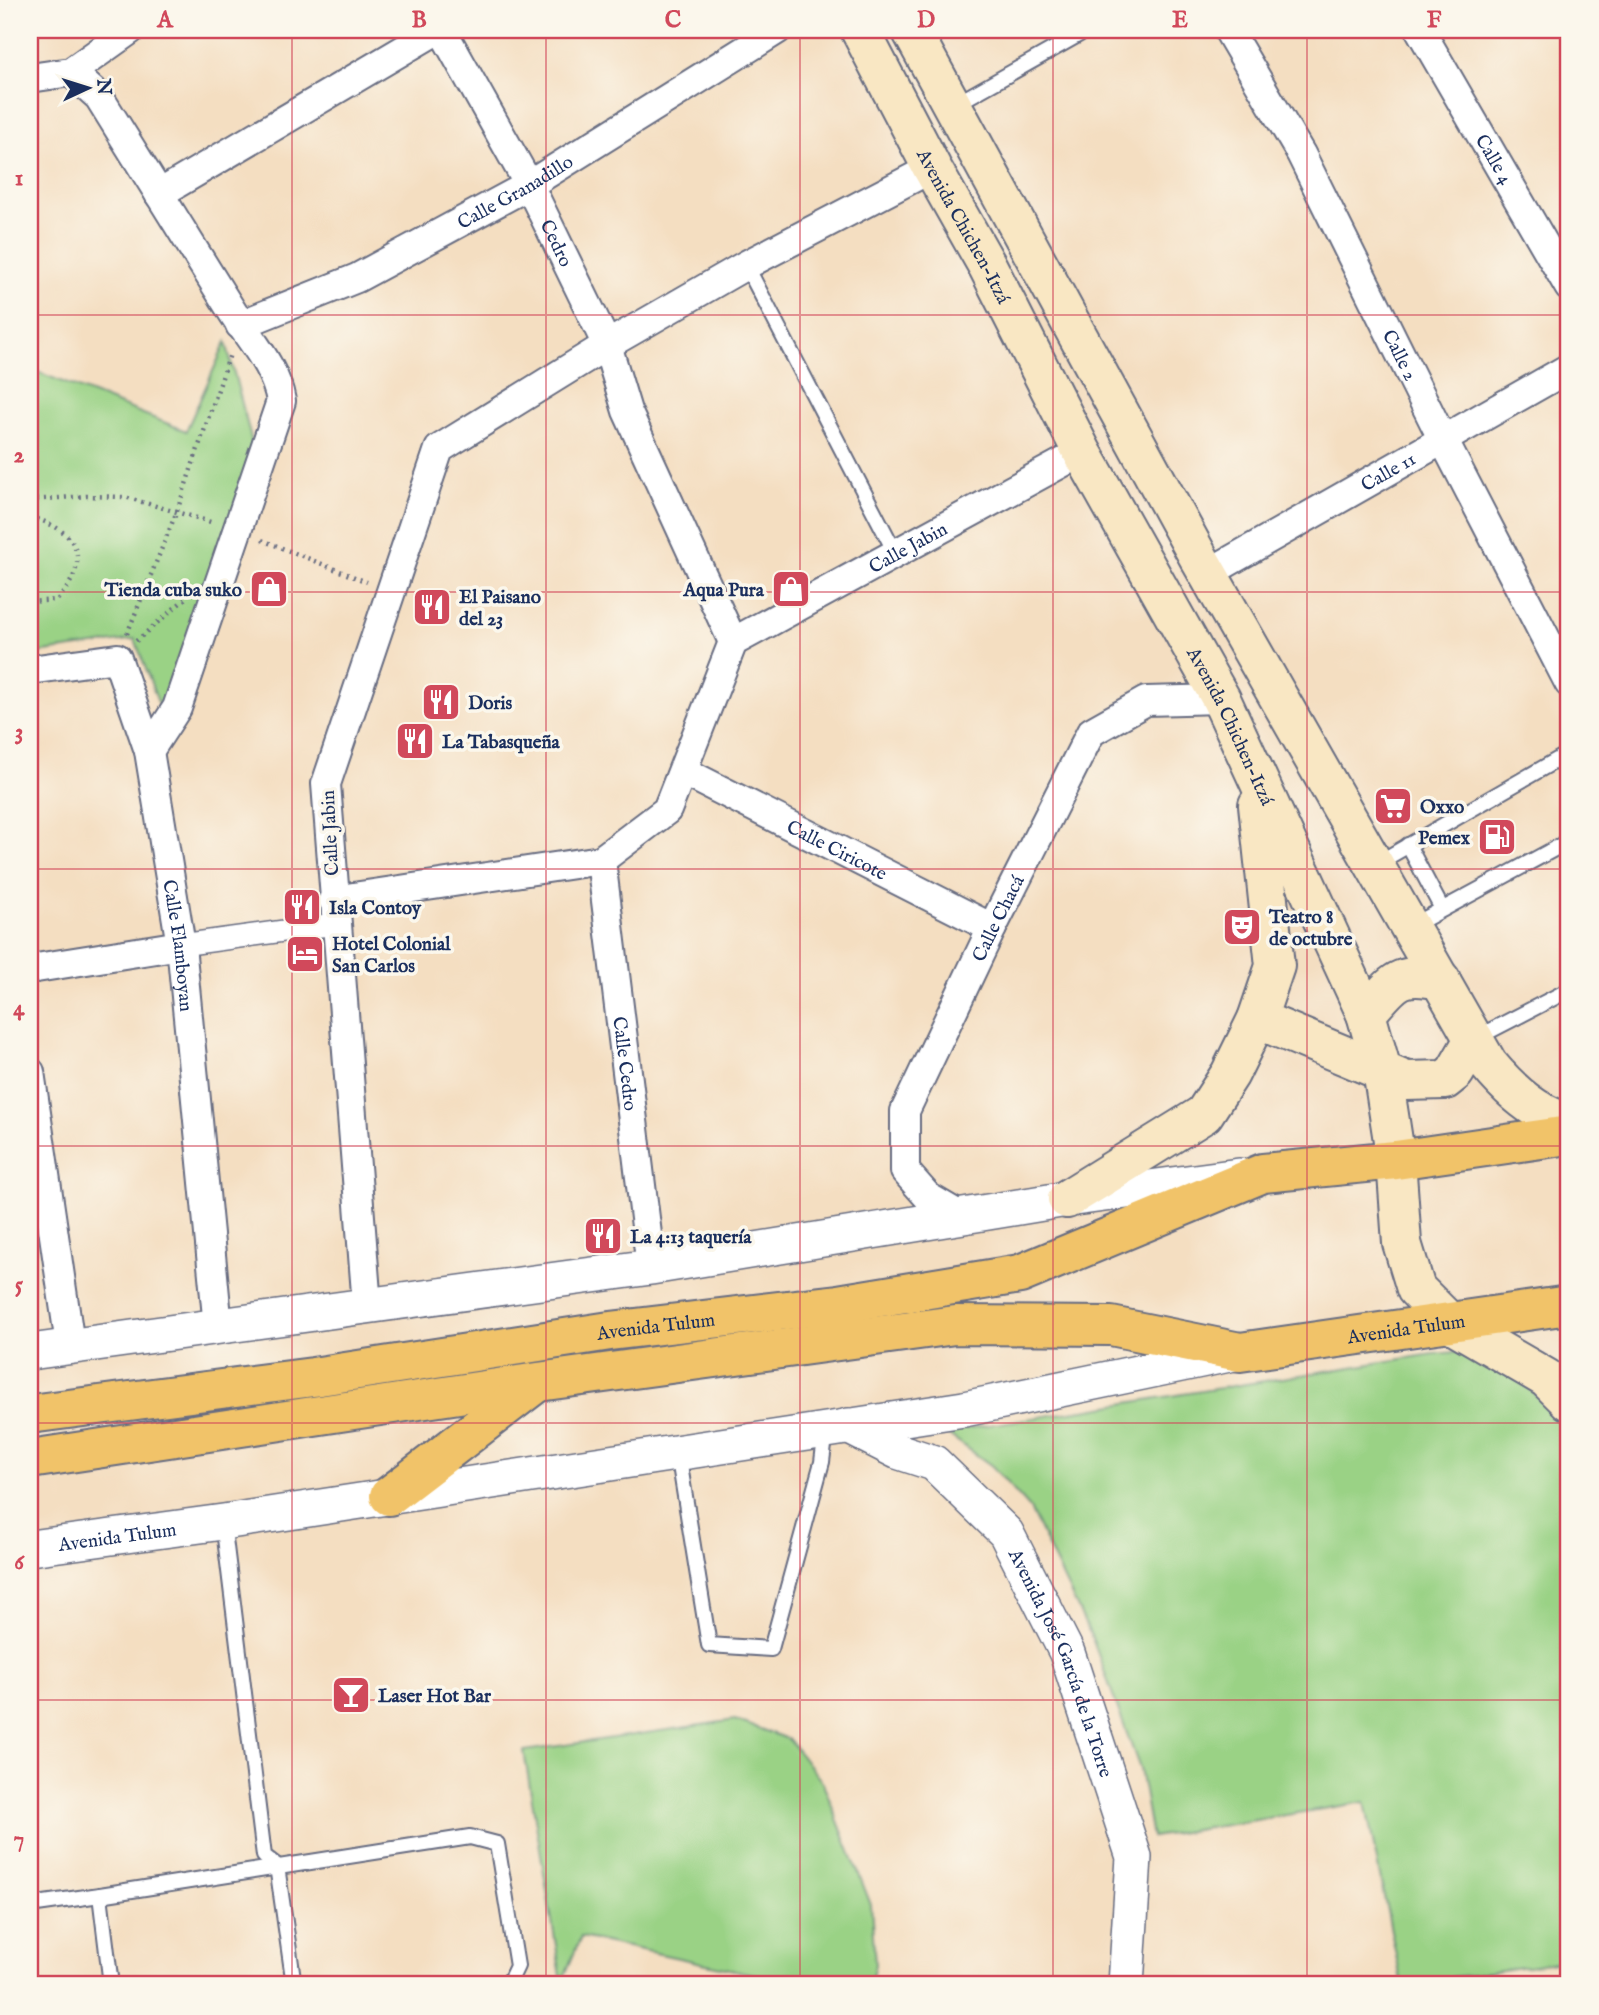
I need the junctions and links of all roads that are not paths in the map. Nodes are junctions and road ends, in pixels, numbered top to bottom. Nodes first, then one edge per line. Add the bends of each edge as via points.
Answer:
1 (130, 30) edge
2 (440, 30) edge
3 (777, 30) edge
4 (860, 30) edge
5 (911, 30) edge
6 (1087, 30) edge
7 (1228, 30) edge
8 (1420, 30) edge
9 (71, 72) junction
10 (30, 78) edge
11 (952, 106) junction
12 (932, 168) junction
13 (529, 185) junction
14 (159, 194) junction
15 (1027, 243) junction
16 (746, 265) junction
17 (988, 267) junction
18 (1569, 287) edge
19 (240, 325) junction
20 (607, 345) junction
21 (1569, 368) edge
22 (1443, 438) junction
23 (1082, 452) junction
24 (896, 554) junction
25 (1207, 574) junction
26 (733, 642) junction
27 (30, 670) edge
28 (1568, 675) edge
29 (1221, 699) junction
30 (149, 751) junction
31 (1569, 753) edge
32 (683, 771) junction
33 (1255, 775) junction
34 (1569, 841) edge
35 (1408, 845) junction
36 (601, 860) junction
37 (1374, 865) junction
38 (334, 912) junction
39 (1426, 918) junction
40 (992, 928) junction
41 (181, 945) junction
42 (30, 969) edge
43 (1441, 980) junction
44 (1569, 990) edge
45 (1366, 1014) junction
46 (1257, 1019) junction
47 (1474, 1039) junction
48 (1382, 1070) junction
49 (30, 1072) edge
50 (1569, 1122) edge
51 (1569, 1135) edge
52 (1396, 1160) junction
53 (1263, 1173) junction
54 (1066, 1199) junction
55 (962, 1217) junction
56 (651, 1267) junction
57 (1569, 1305) edge
58 (367, 1306) junction
59 (1448, 1321) junction
60 (218, 1327) junction
61 (68, 1331) dead end
62 (30, 1352) edge
63 (1240, 1352) junction
64 (538, 1382) junction
65 (1569, 1401) edge
66 (30, 1414) edge
67 (837, 1427) junction
68 (678, 1452) junction
69 (30, 1459) edge
70 (389, 1496) junction
71 (223, 1522) junction
72 (30, 1548) edge
73 (277, 1866) junction
74 (100, 1895) junction
75 (30, 1905) edge
76 (111, 1985) edge
77 (293, 1985) edge
78 (508, 1985) edge
79 (1126, 1985) edge

1 - 9 street
2 - 13 street, Cedro
2 - 14 street
3 - 13 street, Calle Granadillo
4 - 12 main road, Avenida Chichen-Itzá
5 - 11 main road
6 - 11 lane
7 - 22 street, Calle 2 via 1301,154
8 - 18 street, Calle 4
9 - 10 street
9 - 14 street via 99,97
11 - 15 main road
12 - 16 street, Calle Jabin
12 - 17 main road, Avenida Chichen-Itzá
13 - 19 street, Calle Granadillo via 357,278
13 - 20 street, Cedro
14 - 19 street
15 - 17 main road via 1010,261
15 - 25 main road
16 - 20 street, Calle Jabin
16 - 24 lane
17 - 23 main road, Avenida Chichen-Itzá
19 - 30 street via 269,366 281,401 177,708
20 - 26 street via 627,411
20 - 38 street, Calle Jabin via 439,449 326,783
21 - 22 street, Calle 11
22 - 25 street, Calle 11
22 - 28 street, Calle 2
23 - 24 street, Calle Jabin
23 - 29 main road, Avenida Chichen-Itzá
24 - 26 street, Calle Jabin
25 - 37 main road
26 - 32 street, Calle Jabin
27 - 30 street, Calle Flamboyan via 117,658
29 - 33 main road, Avenida Chichen-Itzá
29 - 40 street, Calle Chacá via 1146,701 1091,732
30 - 41 street, Calle Flamboyan
31 - 35 lane
32 - 36 street, Calle Jabin via 667,810
32 - 40 street, Calle Ciricote
33 - 45 main road, Avenida Chichen-Itzá
33 - 46 main road via 1275,966
34 - 39 lane
35 - 37 lane
35 - 39 lane
36 - 38 street, Calle Jabin
36 - 56 street, Calle Cedro
37 - 39 main road
38 - 41 street
38 - 58 street
39 - 43 main road
40 - 55 street, Calle Chacá via 905,1111 905,1171 928,1197
41 - 42 street
41 - 60 street, Calle Flamboyan
43 - 45 main road via 1414,975 1401,978
43 - 47 main road
44 - 47 lane
45 - 48 main road, Avenida Chichen-Itzá
46 - 48 main road
46 - 54 main road via 1204,1114
47 - 48 main road via 1455,1072 1445,1080 1406,1081
47 - 50 main road via 1504,1083 1531,1104
48 - 52 main road, Avenida Chichen-Itzá
49 - 61 street
51 - 52 main road, Avenida Tulum
52 - 53 main road, Avenida Tulum
52 - 59 main road, Avenida Chichen-Itzá via 1402,1243 1416,1289
53 - 54 street, Avenida Tulum
53 - 66 main road, Avenida Tulum via 1020,1274 838,1304 610,1331
54 - 55 street, Avenida Tulum
55 - 56 street, Avenida Tulum
56 - 58 street, Avenida Tulum
57 - 59 main road, Avenida Tulum
58 - 60 street, Avenida Tulum
59 - 63 main road, Avenida Tulum
59 - 65 main road, Avenida Chichen-Itzá via 1546,1378
60 - 62 street, Avenida Tulum
63 - 64 main road, Avenida Tulum via 1111,1326 955,1325
63 - 67 street, Avenida Tulum via 964,1409
64 - 69 main road, Avenida Tulum
64 - 70 main road
67 - 68 street, Avenida Tulum
67 - 68 lane via 822,1462 771,1649 709,1645
67 - 79 street, Avenida José García de la Torre via 934,1463 1006,1533 1067,1653 1134,1857
68 - 70 street, Avenida Tulum
70 - 71 street, Avenida Tulum
71 - 72 street, Avenida Tulum
71 - 73 lane via 264,1856
73 - 74 lane
73 - 77 lane
73 - 78 lane via 470,1837 497,1844 517,1966
74 - 75 lane
74 - 76 lane

